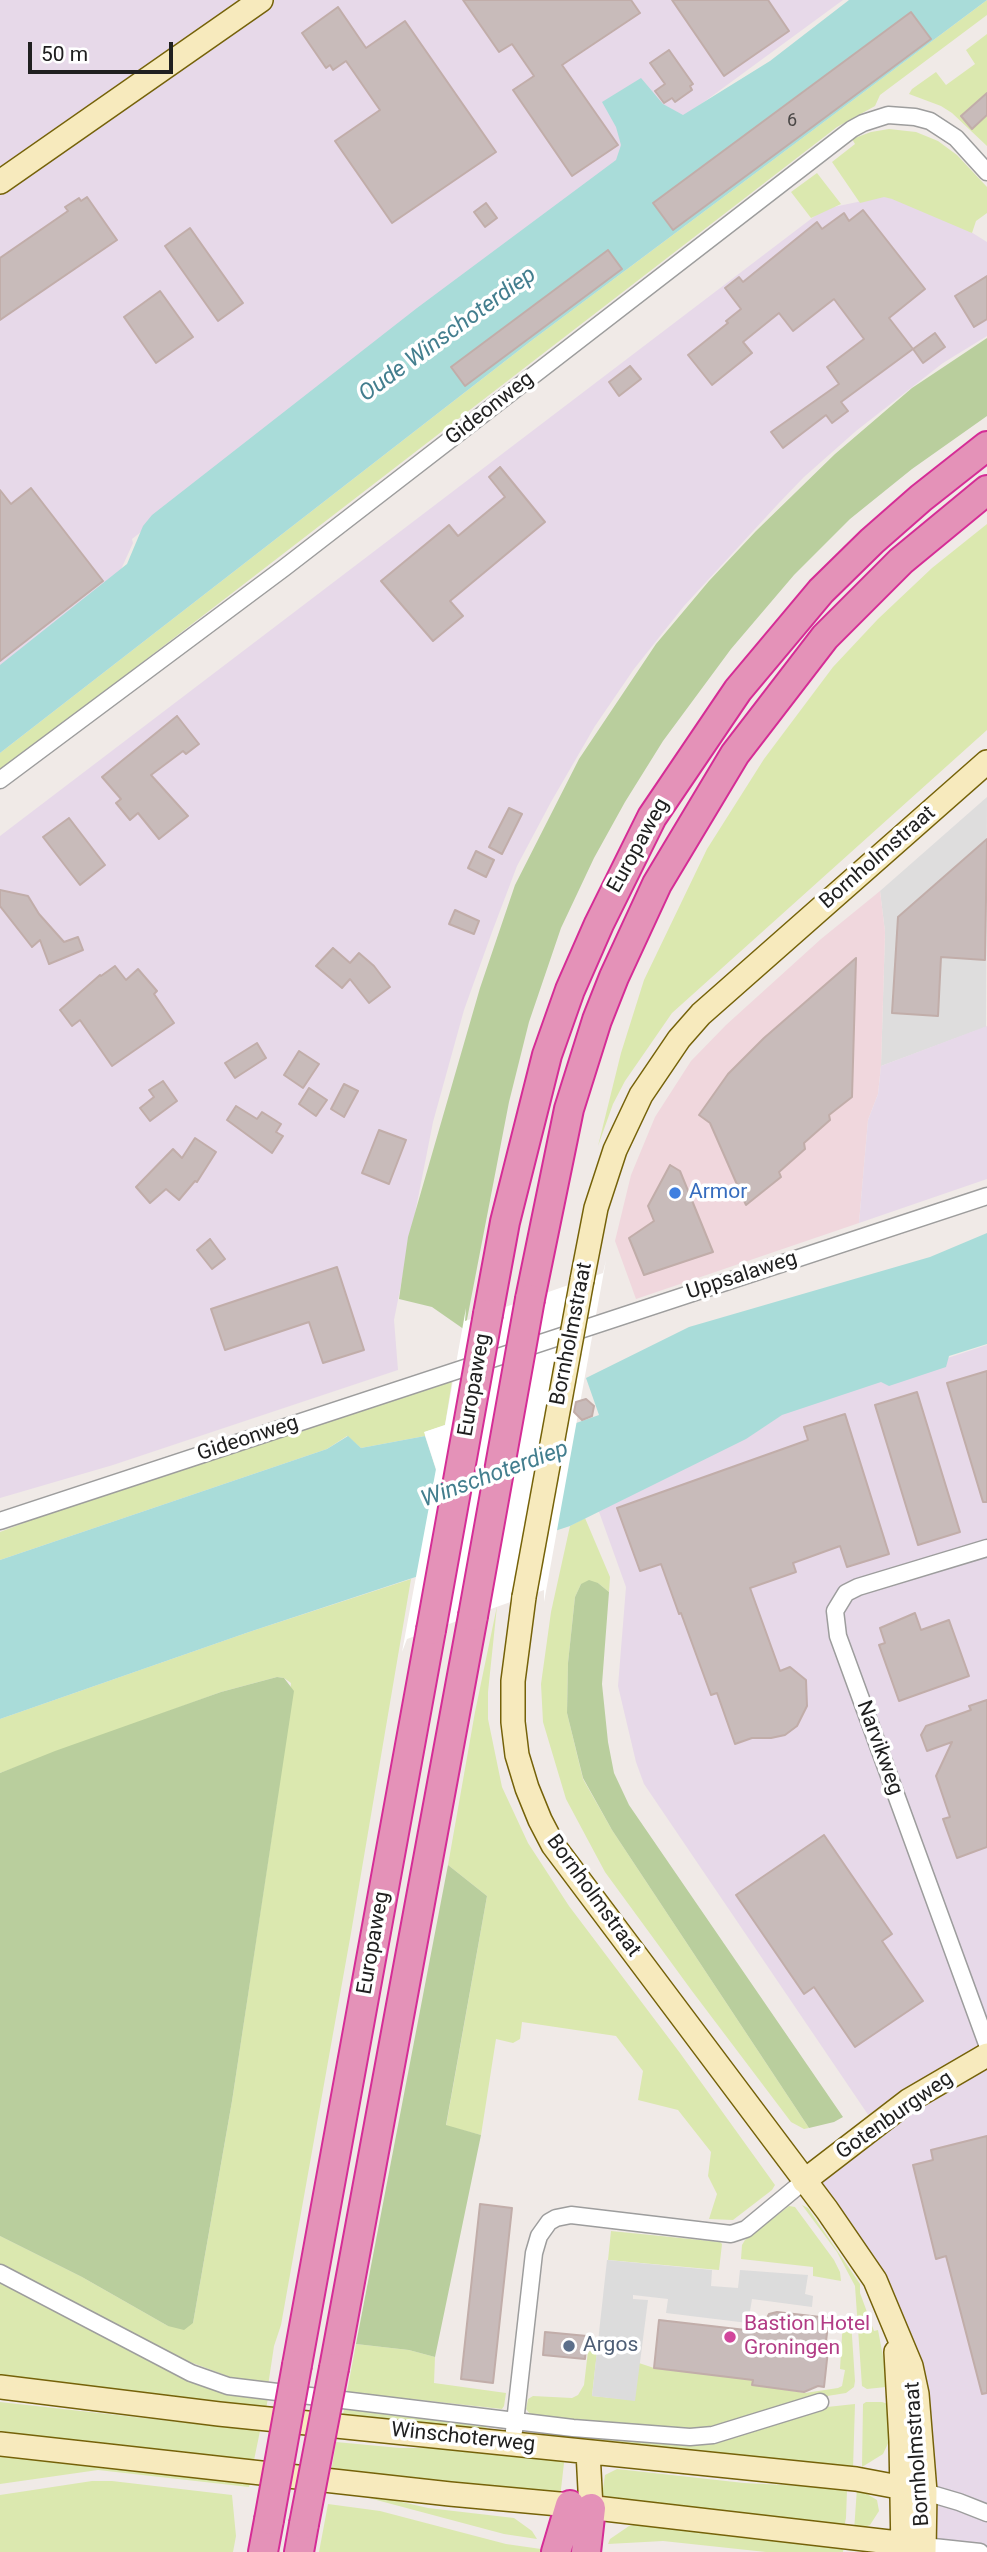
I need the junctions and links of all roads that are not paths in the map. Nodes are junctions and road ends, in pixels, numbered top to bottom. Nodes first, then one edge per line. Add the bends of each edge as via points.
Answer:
1 (261, 0) edge
2 (987, 172) edge
3 (0, 182) edge
4 (987, 446) edge
5 (987, 490) edge
6 (987, 762) edge
7 (0, 780) edge
8 (987, 1196) edge
9 (497, 1357) joint
10 (0, 1521) edge
11 (987, 1548) edge
12 (987, 2043) edge
13 (987, 2055) edge
14 (804, 2181) junction
15 (0, 2273) edge
16 (893, 2324) junction
17 (0, 2387) edge
18 (820, 2402) dead end
19 (515, 2421) junction
20 (0, 2444) edge
21 (512, 2444) junction
22 (588, 2452) junction
23 (901, 2488) junction
24 (925, 2492) junction
25 (581, 2506) junction
26 (987, 2513) edge
27 (913, 2548) edge
28 (263, 2552) edge
29 (299, 2552) edge
30 (556, 2552) edge
31 (586, 2552) edge
32 (980, 2552) edge

1 - 3 street
2 - 7 street, Gideonweg via 956,138 930,121 888,115 863,122 284,568
4 - 28 highway, Europaweg, bridge via 872,541 821,591 738,690 652,817 598,924 547,1055 508,1210 488,1314
5 - 29 highway, Europaweg, bridge via 901,561 825,637 735,754 657,884 597,1020 569,1109 530,1299
6 - 14 street, Bornholmstraat, bridge via 701,1014 641,1095 615,1150 596,1208 524,1597 513,1681 517,1755 553,1845
8 - 9 street, Uppsalaweg
9 - 10 street, Gideonweg
11 - 12 street, Narvikweg via 858,1587 846,1593 835,1611 838,1636
13 - 14 street, Gotenburgweg via 908,2101
14 - 16 street, Bornholmstraat via 875,2280
14 - 19 street via 746,2229 732,2234 571,2216 549,2222 538,2236 534,2253
15 - 19 street, Winschoterweg via 212,2382
16 - 23 street, Bornholmstraat
16 - 24 street, Bornholmstraat via 915,2385
17 - 21 street, Winschoterweg
18 - 19 street, Winschoterweg via 713,2435 690,2437
19 - 21 street
20 - 25 street
21 - 22 street, Winschoterweg
22 - 23 street, Winschoterweg via 856,2479
22 - 25 street
23 - 24 street, Winschoterweg
23 - 27 street, Bornholmstraat
24 - 26 street
24 - 27 street, Bornholmstraat
25 - 27 street
25 - 30 highway
25 - 31 highway
27 - 32 street

